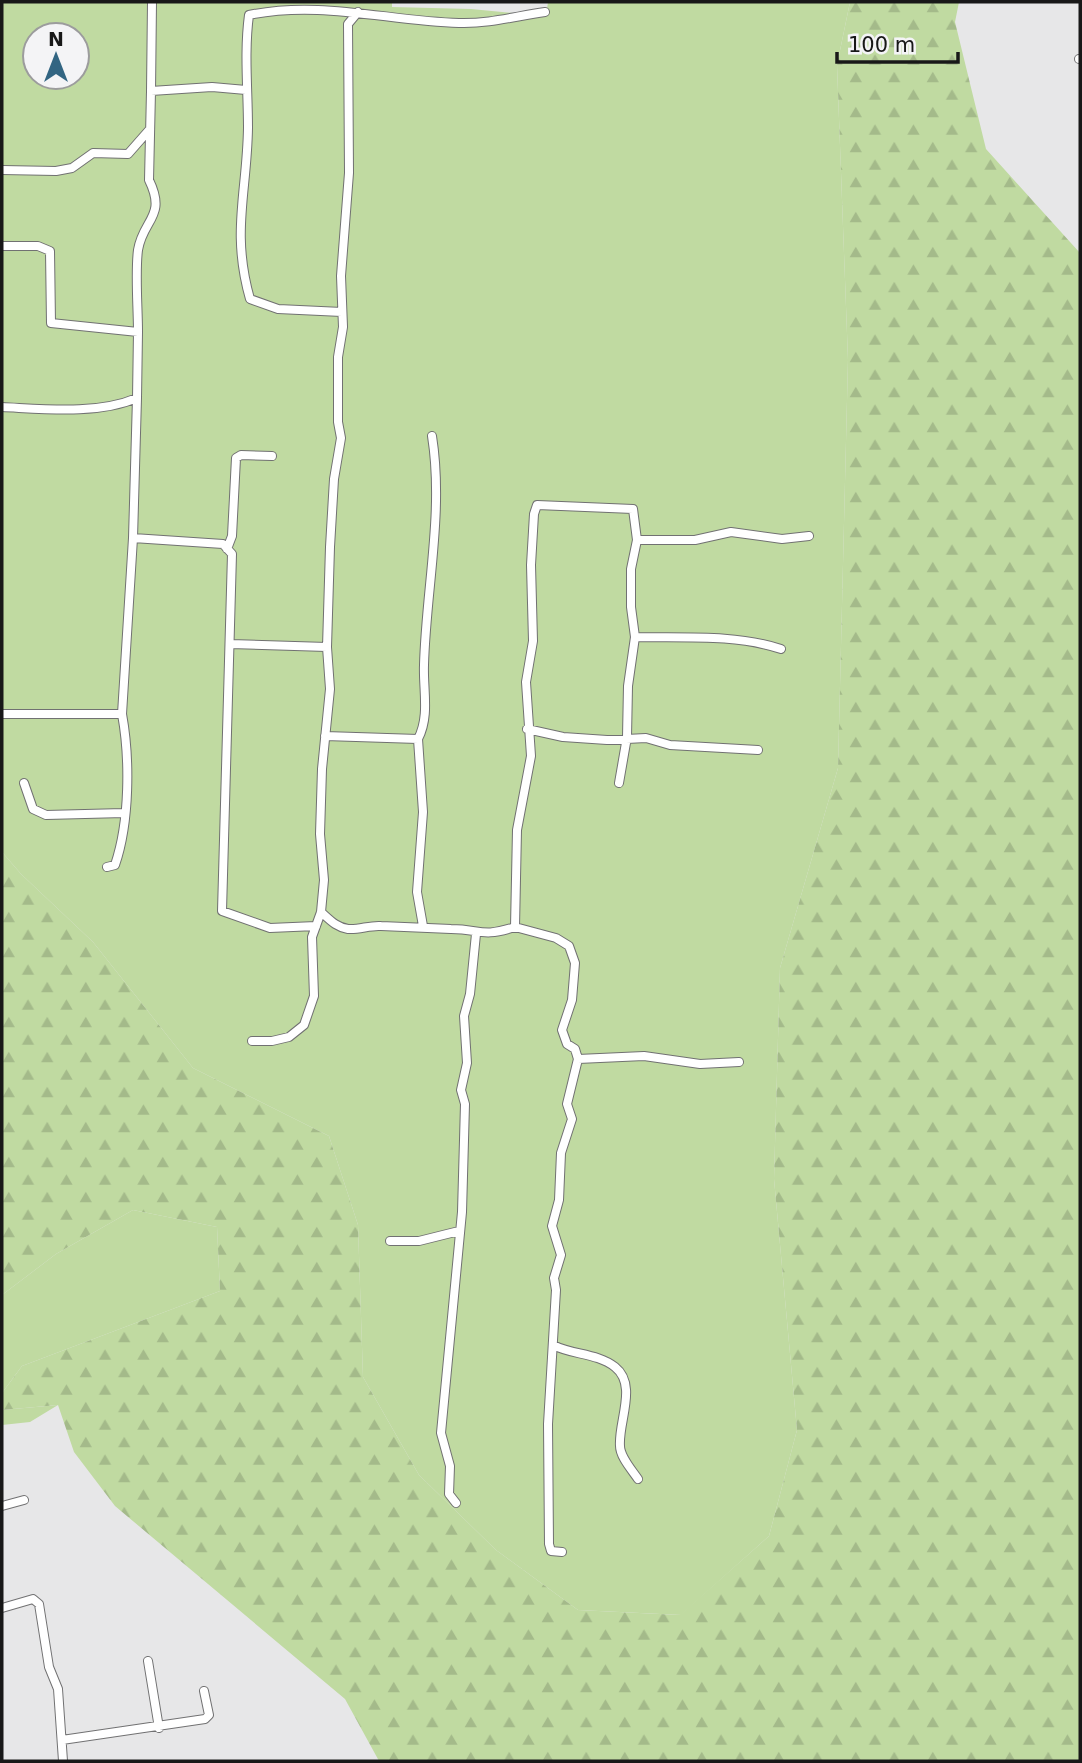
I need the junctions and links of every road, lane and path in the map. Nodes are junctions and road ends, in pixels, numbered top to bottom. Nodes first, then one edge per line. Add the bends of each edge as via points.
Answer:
1 (152, 2) edge
2 (358, 12) junction
3 (545, 12) dead end
4 (246, 90) junction
5 (151, 91) junction
6 (150, 130) junction
7 (2, 170) edge
8 (2, 246) edge
9 (342, 312) junction
10 (138, 332) junction
11 (137, 398) junction
12 (2, 407) edge
13 (432, 436) dead end
14 (272, 456) dead end
15 (809, 536) dead end
16 (133, 538) junction
17 (637, 540) junction
18 (227, 549) junction
19 (635, 637) junction
20 (230, 643) junction
21 (327, 647) junction
22 (781, 649) dead end
23 (122, 713) junction
24 (2, 714) edge
25 (527, 729) junction
26 (325, 736) junction
27 (627, 737) junction
28 (418, 739) junction
29 (758, 750) dead end
30 (24, 783) dead end
31 (619, 783) dead end
32 (124, 813) junction
33 (107, 867) dead end
34 (321, 912) junction
35 (316, 926) junction
36 (423, 926) junction
37 (515, 927) junction
38 (476, 934) junction
39 (251, 1041) dead end
40 (578, 1059) junction
41 (739, 1062) dead end
42 (459, 1231) junction
43 (390, 1241) dead end
44 (553, 1345) junction
45 (638, 1479) dead end
46 (24, 1500) dead end
47 (456, 1503) dead end
48 (2, 1506) edge
49 (562, 1552) dead end
50 (2, 1608) edge
51 (148, 1661) dead end
52 (204, 1691) dead end
53 (159, 1728) junction
54 (62, 1740) junction
55 (64, 1761) edge

1 - 5 street
2 - 3 street via 457,23
2 - 4 street via 281,9 249,15
2 - 9 street via 348,24 349,173
4 - 5 street
4 - 9 street via 248,127 239,225 241,267 250,299 278,309
5 - 6 street
6 - 7 street via 128,154 93,153 72,168 56,171
6 - 10 street via 149,180 155,192 155,216 142,234 138,253
8 - 10 street via 38,246 50,251 51,323
9 - 21 street via 337,397 341,438 334,479
10 - 11 street
11 - 12 street via 112,406
11 - 16 street
13 - 28 street via 436,506 425,707
14 - 18 street via 236,458 232,536
15 - 17 street via 782,539 732,532 695,540
16 - 18 street via 223,544
16 - 23 street
17 - 19 street via 631,569
17 - 25 street via 630,507 537,505
18 - 20 street via 232,554
19 - 22 street via 722,640
19 - 27 street
20 - 21 street
20 - 35 street via 222,911 270,928
21 - 26 street via 330,689
23 - 24 street
23 - 32 street via 129,756
25 - 27 street via 564,737
25 - 37 street via 531,756 517,830
26 - 28 street
26 - 34 street
27 - 29 street
27 - 31 street
28 - 36 street via 423,812 417,892
30 - 32 street via 33,809 46,815
32 - 33 street via 119,853 115,865
34 - 35 street
34 - 36 street via 347,929
35 - 39 street via 312,937 314,996 304,1025 289,1037
36 - 38 street
37 - 38 street
37 - 40 street via 569,946 575,982 562,1030
38 - 42 street via 464,1016 465,1180
40 - 41 street
40 - 44 street via 567,1104 572,1119 561,1153 559,1200 552,1226 561,1255 554,1279
42 - 43 street via 419,1241
42 - 47 street via 441,1433 450,1466 449,1494
44 - 45 street via 614,1366 624,1377 620,1449
44 - 49 street via 549,1544 551,1551
46 - 48 street
50 - 54 street via 23,1601 39,1604 49,1667 58,1689
51 - 53 street
52 - 53 street via 209,1715 205,1720
53 - 54 street
54 - 55 street

